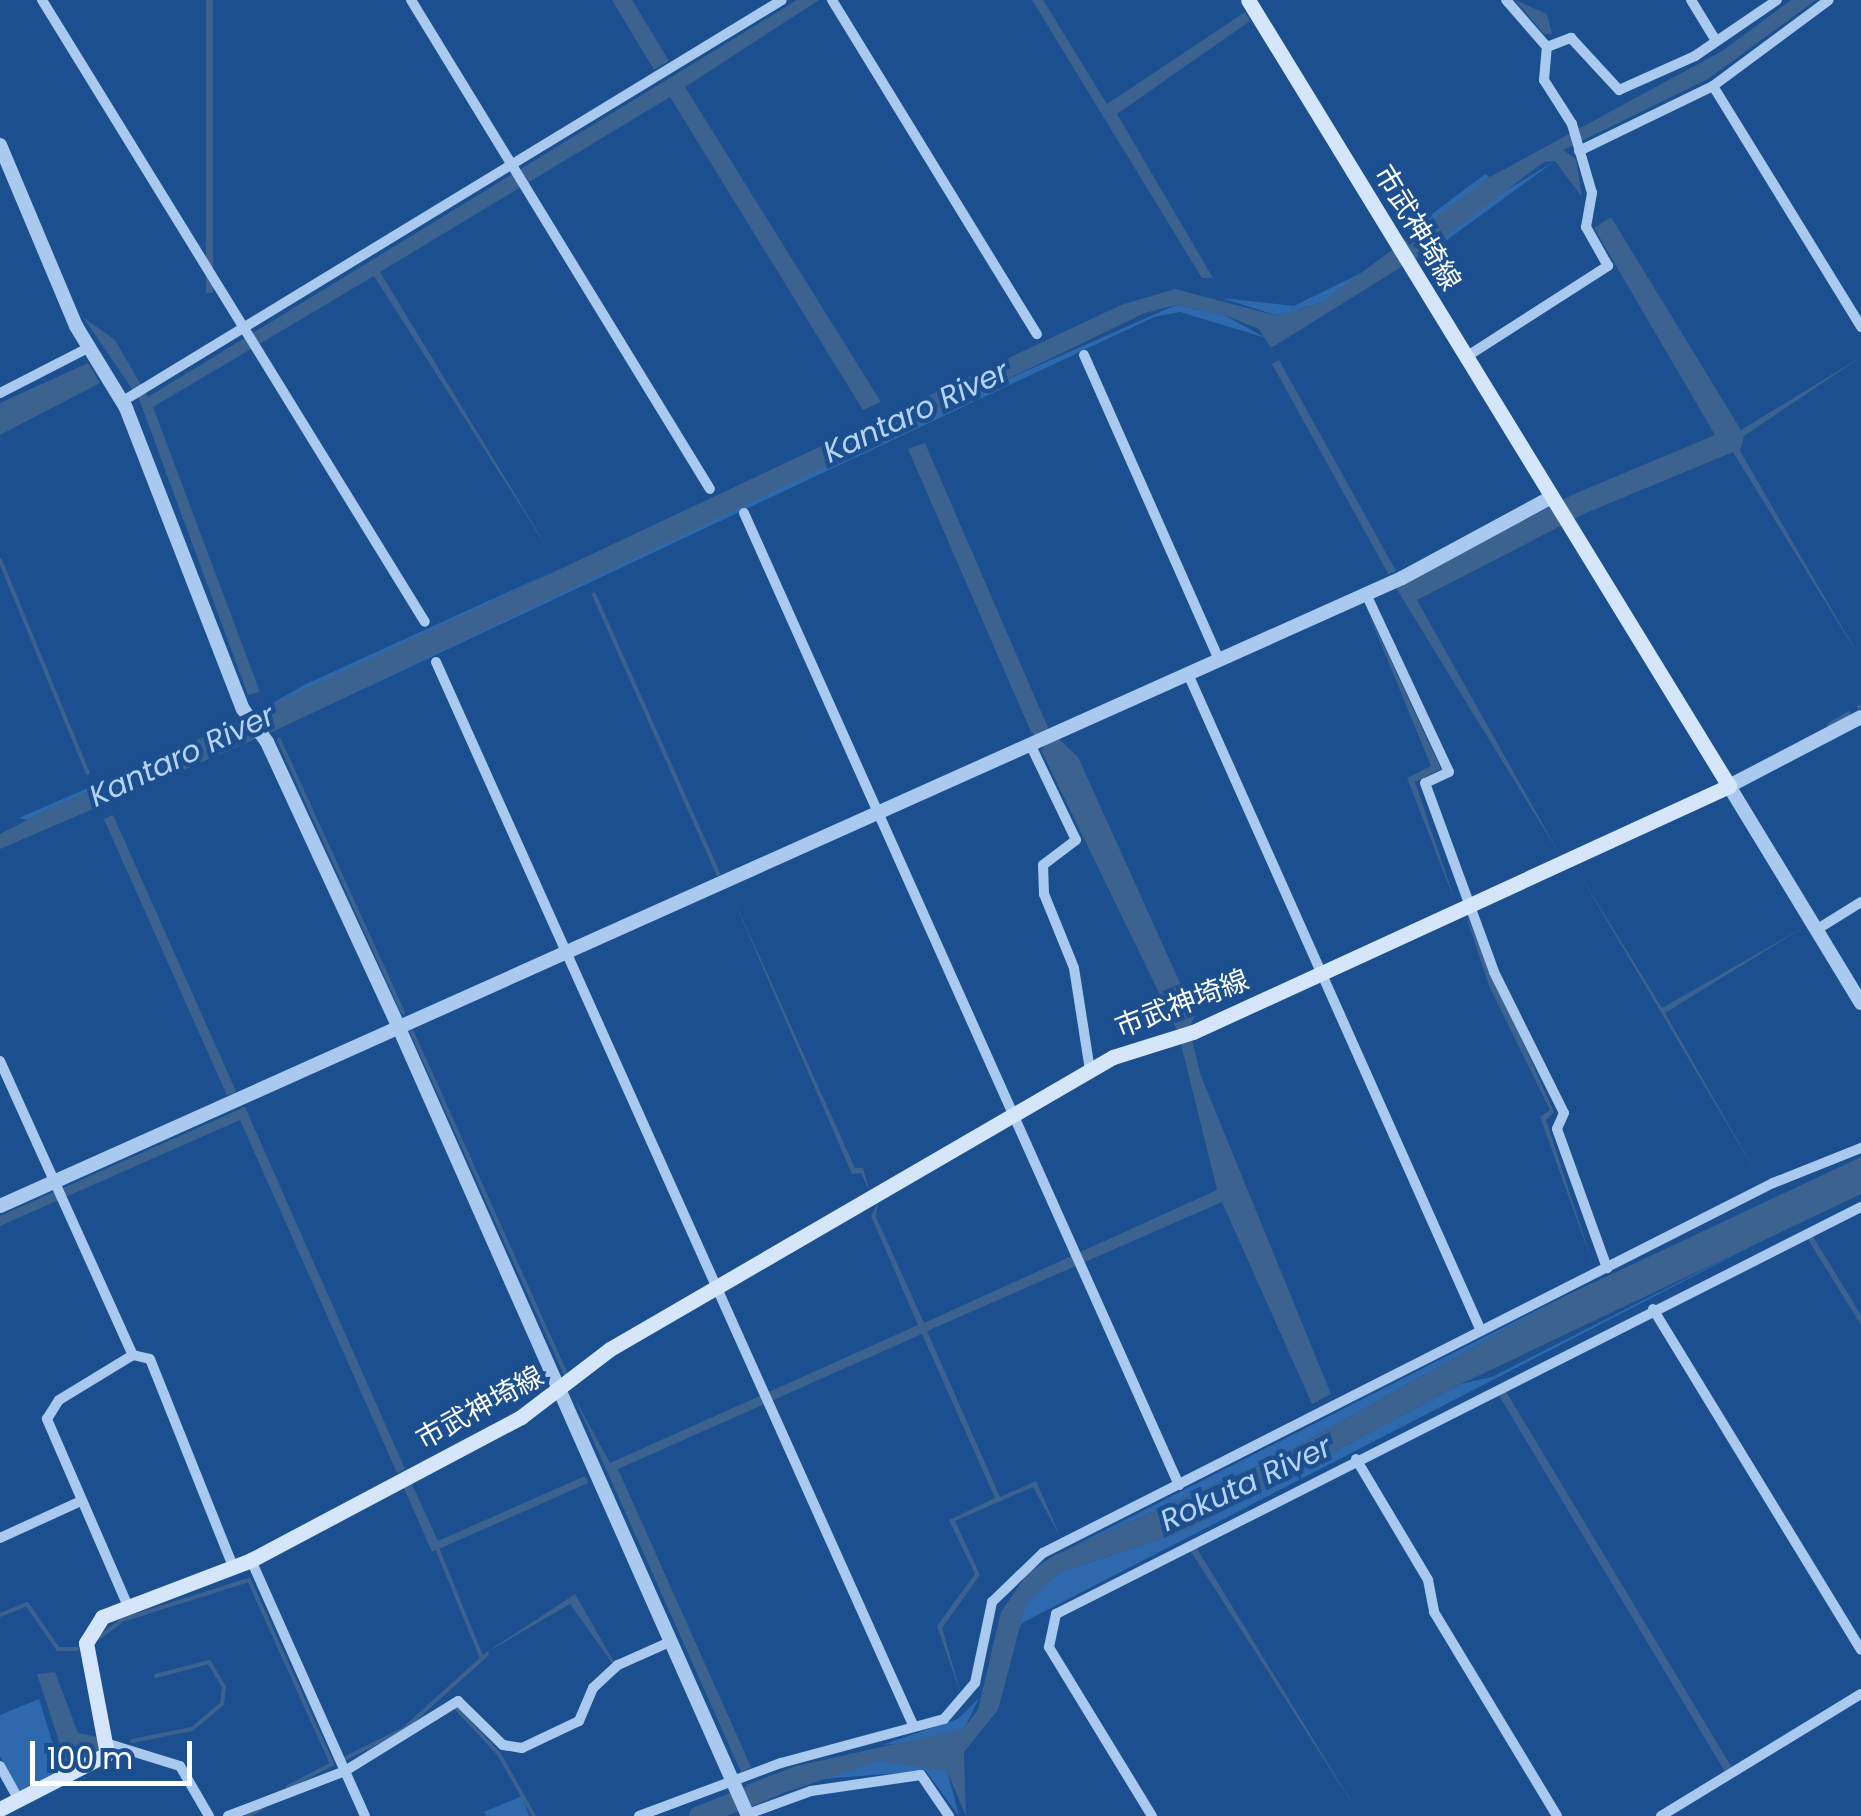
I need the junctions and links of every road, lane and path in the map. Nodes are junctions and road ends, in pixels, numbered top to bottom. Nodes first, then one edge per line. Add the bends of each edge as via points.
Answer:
1 (42, 0) edge
2 (411, 0) edge
3 (782, 0) edge
4 (832, 0) edge
5 (1248, 0) edge
6 (1506, 0) edge
7 (1691, 0) edge
8 (1777, 0) edge
9 (1828, 0) edge
10 (1716, 41) junction
11 (1547, 47) junction
12 (1713, 86) junction
13 (0, 145) edge
14 (1578, 146) junction
15 (513, 167) junction
16 (1861, 326) edge
17 (246, 329) junction
18 (1037, 334) dead end
19 (88, 348) junction
20 (1084, 355) dead end
21 (1466, 357) junction
22 (0, 394) edge
23 (133, 395) junction
24 (710, 489) dead end
25 (1553, 499) junction
26 (744, 513) dead end
27 (1366, 594) junction
28 (425, 622) dead end
29 (1220, 660) junction
30 (436, 662) dead end
31 (1188, 674) junction
32 (1861, 717) edge
33 (1042, 740) junction
34 (1729, 786) junction
35 (879, 812) junction
36 (1861, 902) edge
37 (1470, 904) junction
38 (1816, 930) junction
39 (566, 951) junction
40 (1324, 970) junction
41 (1861, 1003) edge
42 (399, 1028) junction
43 (0, 1061) edge
44 (1090, 1070) junction
45 (1016, 1118) junction
46 (1861, 1148) edge
47 (56, 1183) junction
48 (0, 1206) edge
49 (1861, 1208) edge
50 (1608, 1268) junction
51 (717, 1286) junction
52 (1653, 1309) junction
53 (1481, 1331) junction
54 (134, 1355) junction
55 (561, 1393) junction
56 (1356, 1458) junction
57 (1179, 1484) junction
58 (81, 1500) junction
59 (0, 1538) edge
60 (251, 1560) junction
61 (233, 1568) junction
62 (127, 1604) junction
63 (672, 1641) junction
64 (1861, 1650) edge
65 (1861, 1694) edge
66 (914, 1728) junction
67 (112, 1745) junction
68 (0, 1766) edge
69 (345, 1771) junction
70 (735, 1781) junction
71 (19, 1800) junction
72 (0, 1809) edge
73 (748, 1815) edge
74 (210, 1816) edge
75 (228, 1816) edge
76 (365, 1816) edge
77 (639, 1816) edge
78 (949, 1816) edge
79 (1152, 1816) edge
80 (1558, 1816) edge
81 (1661, 1816) edge

1 - 17 street
2 - 15 street
3 - 15 street
4 - 18 street
5 - 21 main road, 市武神埼線
6 - 11 street
7 - 10 street
8 - 10 street
9 - 12 street
10 - 11 street via 1618,90 1571,38
11 - 14 street via 1544,80
12 - 14 street
12 - 16 street
13 - 19 street
14 - 21 street via 1592,193 1586,228 1608,266
15 - 17 street
15 - 24 street
17 - 23 street
17 - 28 street
19 - 22 street
19 - 23 street
20 - 29 street
21 - 25 main road, 市武神埼線
23 - 42 street via 245,712 267,742
25 - 27 street
25 - 34 main road, 市武神埼線
26 - 35 street
27 - 29 street
27 - 37 street via 1448,772 1425,783
29 - 31 street
30 - 39 street
31 - 33 street
31 - 40 street
32 - 34 street
33 - 35 street
33 - 44 street via 1076,840 1043,865 1044,894 1074,968
34 - 37 main road, 市武神埼線
34 - 38 street
35 - 39 street
35 - 45 street
36 - 38 street
37 - 40 main road, 市武神埼線
37 - 50 street via 1564,1113 1557,1128
38 - 41 street
39 - 42 street
39 - 51 street
40 - 44 main road, 市武神埼線
40 - 53 street
42 - 47 street
42 - 55 street
43 - 47 street
44 - 45 main road, 市武神埼線
45 - 51 main road, 市武神埼線
45 - 57 street
46 - 50 street
47 - 48 street
47 - 54 street
49 - 52 street
50 - 53 street
51 - 55 main road, 市武神埼線 via 598,1357
51 - 66 street
52 - 56 street
52 - 64 street
53 - 57 street
54 - 58 street via 50,1408
54 - 61 street via 150,1359
55 - 60 main road, 市武神埼線
55 - 63 street
56 - 79 street via 1079,1598 1047,1625 1049,1646
56 - 80 street via 1428,1580 1434,1612
57 - 66 street via 1022,1566 992,1602 966,1702
58 - 59 street
58 - 62 street
60 - 61 main road, 市武神埼線
60 - 69 street
61 - 62 main road, 市武神埼線
62 - 67 main road, 市武神埼線 via 88,1632
63 - 69 street via 615,1668 579,1721 522,1748 503,1746 458,1701
63 - 70 street
65 - 81 street
66 - 70 street
67 - 71 main road via 97,1763
67 - 74 street via 180,1766
68 - 71 street
69 - 75 street
69 - 76 street
70 - 73 street
70 - 77 street
71 - 72 main road
73 - 78 street via 811,1791 922,1776

